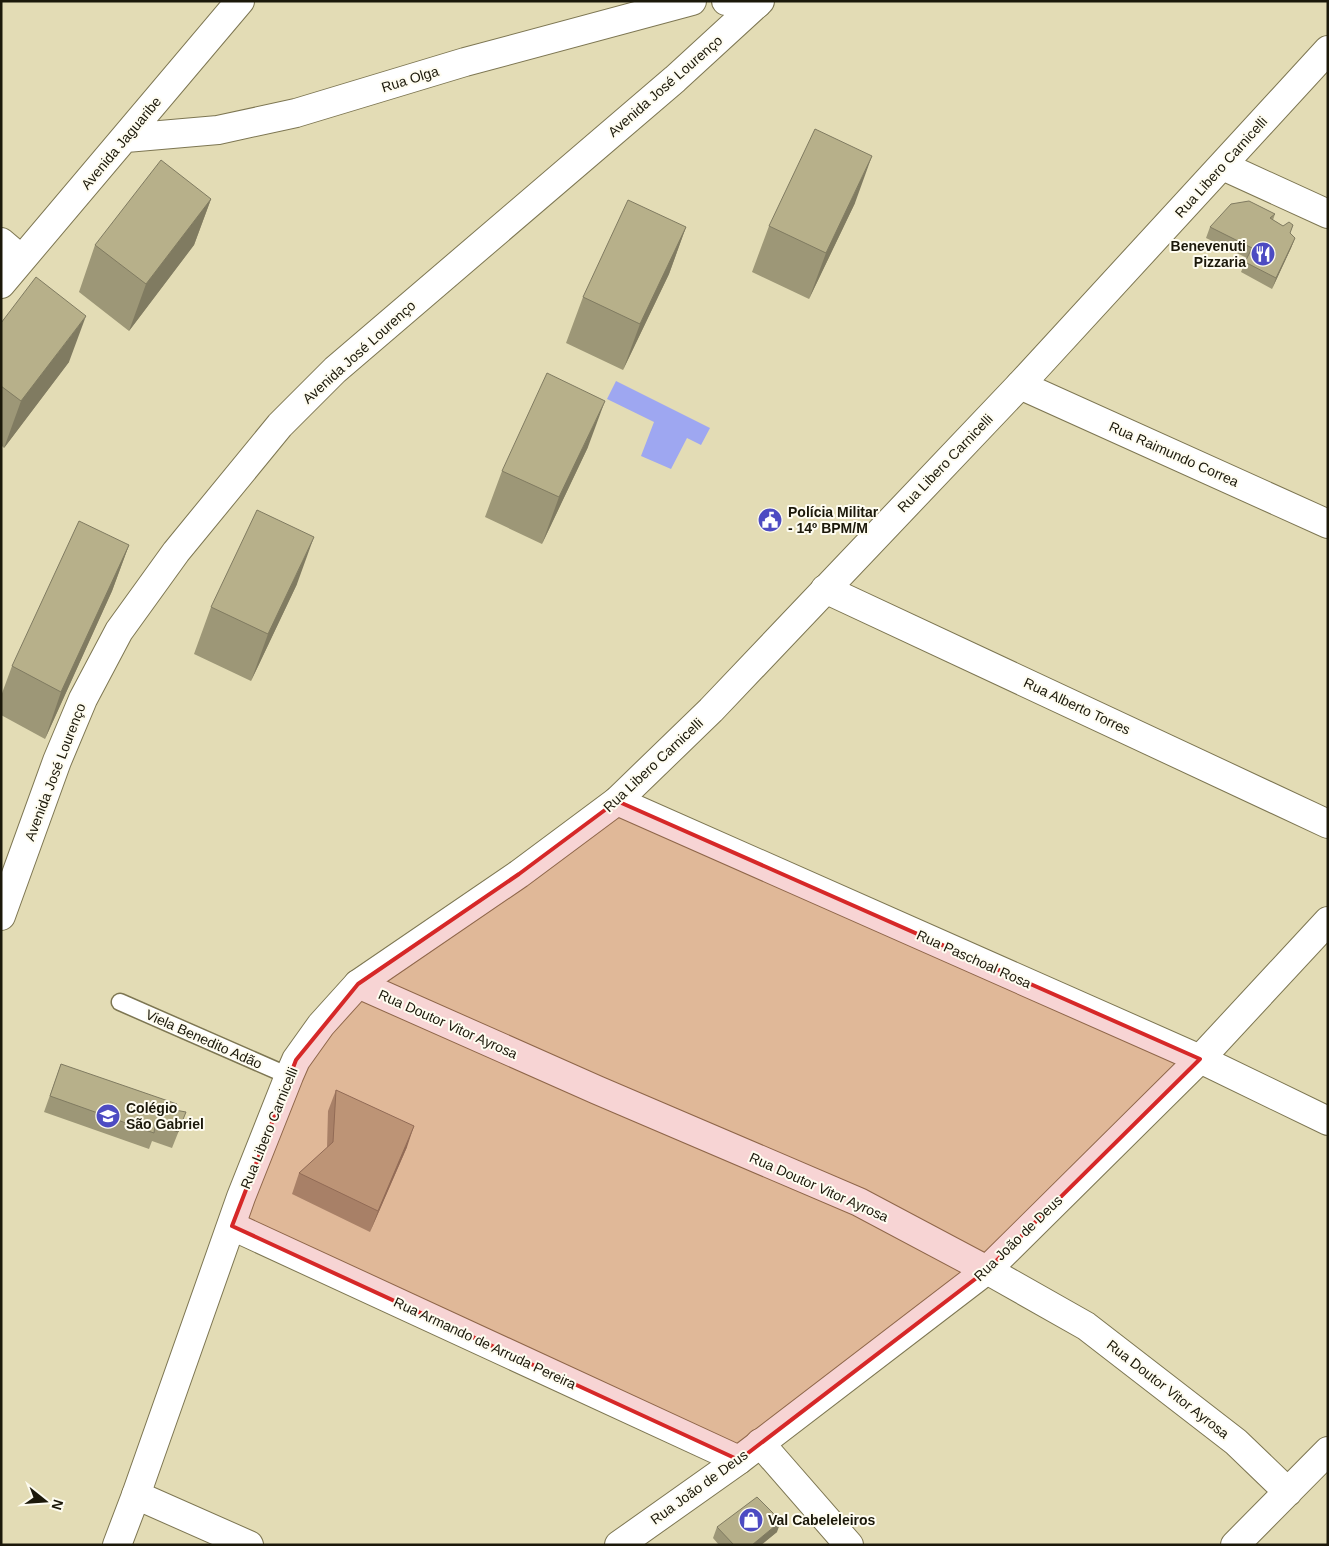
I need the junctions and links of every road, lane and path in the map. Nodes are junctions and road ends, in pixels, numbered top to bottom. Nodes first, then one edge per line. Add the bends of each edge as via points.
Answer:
1 (692, 1) edge
2 (726, 1) edge
3 (758, 2) edge
4 (228, 5) edge
5 (1328, 50) edge
6 (126, 138) junction
7 (1223, 166) junction
8 (1328, 214) edge
9 (11, 250) edge
10 (1, 284) edge
11 (1020, 385) junction
12 (1328, 524) edge
13 (826, 589) junction
14 (617, 801) junction
15 (1328, 824) edge
16 (1, 916) edge
17 (1328, 921) edge
18 (358, 984) junction
19 (120, 1002) dead end
20 (1200, 1059) junction
21 (289, 1076) junction
22 (1328, 1121) edge
23 (232, 1226) junction
24 (987, 1270) junction
25 (760, 1443) junction
26 (1328, 1451) edge
27 (739, 1460) junction
28 (1288, 1492) junction
29 (136, 1495) junction
30 (117, 1545) edge
31 (249, 1545) edge
32 (619, 1545) edge
33 (848, 1545) edge
34 (1235, 1545) edge

1 - 6 street, Rua Olga via 466,62 296,113 218,130
2 - 3 street
3 - 16 street, Avenida José Lourenço via 676,79 335,370 280,425 176,552 119,631 83,699 57,761
4 - 6 street, Avenida Jaguaribe
5 - 7 street, Rua Libero Carnicelli
6 - 9 street, Avenida Jaguaribe
7 - 8 street
7 - 11 street, Rua Libero Carnicelli
9 - 10 street, Avenida Jaguaribe
11 - 12 street, Rua Raimundo Correa
11 - 13 street, Rua Libero Carnicelli
13 - 14 street, Rua Libero Carnicelli via 711,710
13 - 15 street, Rua Alberto Torres
14 - 18 street, Rua Libero Carnicelli via 519,874
14 - 20 street, Rua Paschoal Rosa
17 - 20 street, Rua João de Deus
18 - 21 street, Rua Libero Carnicelli via 322,1025 296,1060
18 - 24 street, Rua Doutor Vitor Ayrosa via 859,1202
19 - 21 lane, Viela Benedito Adão
20 - 22 street, Rua Paschoal Rosa
20 - 24 street, Rua João de Deus
21 - 23 street, Rua Libero Carnicelli
23 - 27 street, Rua Armando de Arruda Pereira
23 - 29 street, Rua Libero Carnicelli
24 - 25 street, Rua João de Deus
24 - 28 street, Rua Doutor Vitor Ayrosa via 1086,1326 1236,1442
25 - 27 street, Rua João de Deus
25 - 33 street
26 - 28 street
27 - 32 street, Rua João de Deus
28 - 34 street
29 - 30 street, Rua Libero Carnicelli
29 - 31 street

